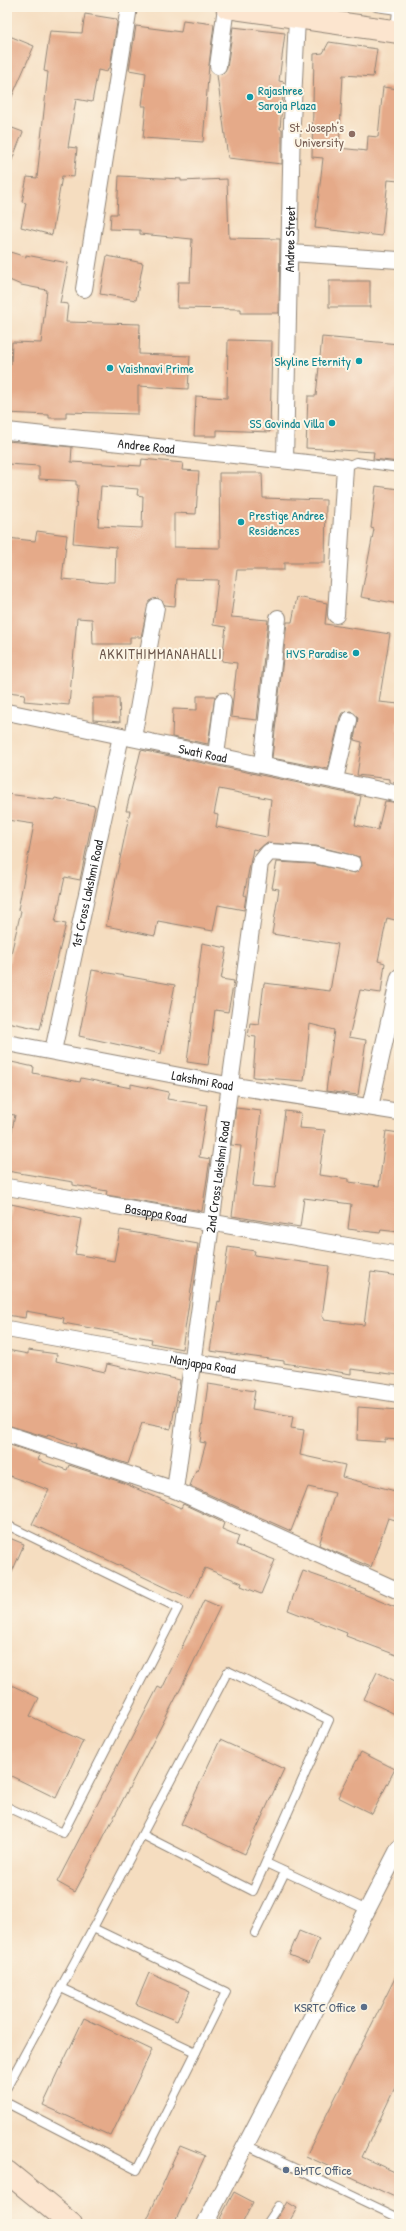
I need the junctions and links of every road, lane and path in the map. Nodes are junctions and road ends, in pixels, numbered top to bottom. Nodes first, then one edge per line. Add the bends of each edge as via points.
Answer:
1 (129, 7) edge
2 (226, 7) edge
3 (376, 7) edge
4 (270, 10) edge
5 (398, 10) edge
6 (297, 18) junction
7 (397, 32) edge
8 (218, 66) dead end
9 (290, 253) junction
10 (399, 260) edge
11 (84, 289) dead end
12 (7, 431) edge
13 (285, 460) junction
14 (345, 466) junction
15 (399, 468) edge
16 (156, 607) dead end
17 (336, 615) dead end
18 (278, 618) dead end
19 (223, 701) dead end
20 (7, 712) edge
21 (349, 720) dead end
22 (127, 737) junction
23 (216, 755) junction
24 (262, 764) junction
25 (335, 779) junction
26 (399, 794) edge
27 (353, 864) dead end
28 (399, 977) edge
29 (7, 1043) edge
30 (53, 1051) junction
31 (229, 1085) junction
32 (370, 1107) junction
33 (399, 1112) edge
34 (7, 1187) edge
35 (210, 1222) junction
36 (399, 1255) edge
37 (7, 1329) edge
38 (192, 1362) junction
39 (399, 1394) edge
40 (7, 1434) edge
41 (175, 1490) junction
42 (7, 1526) edge
43 (399, 1591) edge
44 (7, 1808) edge
45 (143, 1835) junction
46 (399, 1848) edge
47 (266, 1863) junction
48 (285, 1872) junction
49 (367, 1910) junction
50 (94, 1928) junction
51 (255, 1933) dead end
52 (61, 1988) junction
53 (196, 2052) junction
54 (7, 2087) edge
55 (7, 2103) edge
56 (246, 2145) junction
57 (7, 2172) edge
58 (278, 2206) dead end
59 (399, 2218) edge
60 (71, 2224) edge
61 (205, 2224) edge
62 (266, 2224) edge

1 - 11 street
2 - 4 street
2 - 8 street
3 - 5 lane
4 - 6 street
5 - 7 lane
6 - 7 street
6 - 9 street, Andree Street via 293,85
9 - 10 street
9 - 13 street, Andree Street
12 - 13 street, Andree Road
13 - 14 street, Andree Road
14 - 15 lane via 356,462
14 - 17 street
16 - 22 street, 1st Cross Lakshmi Road
18 - 24 street
19 - 23 street
20 - 22 street, Swati Road
21 - 25 street
22 - 23 street, Swati Road
22 - 30 street, 1st Cross Lakshmi Road
23 - 24 street, Swati Road
24 - 25 street, Swati Road
25 - 26 street, Swati Road
27 - 31 street, 2nd Cross Lakshmi Road via 314,855 269,852 260,863
28 - 32 street
29 - 30 street, Lakshmi Road
30 - 31 street, Lakshmi Road
31 - 32 street, Lakshmi Road
31 - 35 street, 2nd Cross Lakshmi Road via 222,1157
32 - 33 street, Lakshmi Road
34 - 35 street, Basappa Road
35 - 36 street, Basappa Road
35 - 38 street, 2nd Cross Lakshmi Road
37 - 38 street, Nanjappa Road
38 - 39 street, Nanjappa Road
38 - 41 street, 2nd Cross Lakshmi Road
40 - 41 street
41 - 43 street
42 - 44 lane via 178,1608 63,1833
45 - 47 lane via 253,1891
45 - 47 lane via 228,1671 328,1720
45 - 50 lane
46 - 49 street
47 - 48 lane
48 - 49 lane
48 - 51 lane
49 - 56 street
50 - 52 lane
50 - 53 lane via 226,1992
52 - 53 lane
52 - 54 lane
53 - 55 lane via 137,2170
56 - 59 lane
56 - 61 street
57 - 60 street
58 - 62 lane

